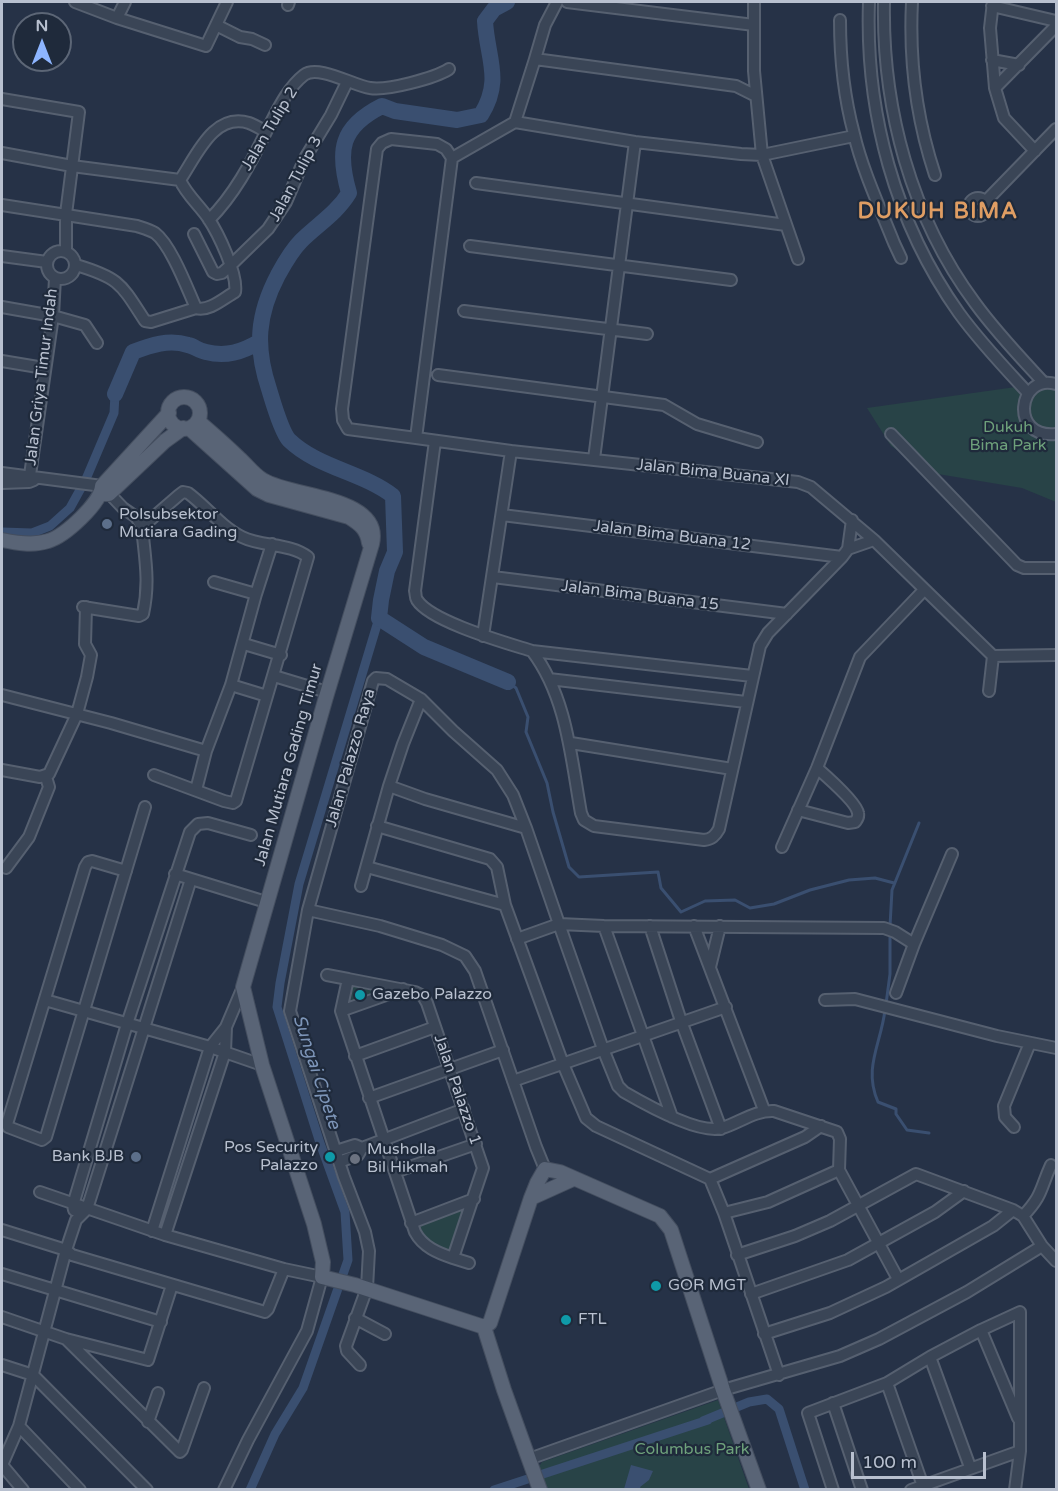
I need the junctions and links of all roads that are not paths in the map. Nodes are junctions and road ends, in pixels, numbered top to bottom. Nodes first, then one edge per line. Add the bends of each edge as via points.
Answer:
1 (75, 2) edge
2 (125, 2) edge
3 (227, 2) edge
4 (556, 2) edge
5 (567, 2) edge
6 (754, 2) edge
7 (869, 2) edge
8 (884, 2) edge
9 (912, 2) edge
10 (992, 4) edge
11 (117, 18) junction
12 (840, 20) dead end
13 (1056, 21) edge
14 (216, 25) junction
15 (754, 25) junction
16 (1056, 26) edge
17 (265, 45) dead end
18 (535, 59) junction
19 (992, 60) junction
20 (1019, 65) junction
21 (449, 69) dead end
22 (347, 82) junction
23 (995, 88) junction
24 (756, 96) junction
25 (2, 99) edge
26 (515, 122) junction
27 (1056, 129) edge
28 (266, 132) junction
29 (854, 136) junction
30 (635, 142) junction
31 (1035, 151) junction
32 (2, 153) edge
33 (762, 155) junction
34 (452, 158) junction
35 (72, 166) junction
36 (935, 175) dead end
37 (180, 180) junction
38 (476, 183) dead end
39 (986, 201) dead end
40 (627, 204) junction
41 (2, 205) edge
42 (66, 214) junction
43 (209, 220) junction
44 (786, 225) junction
45 (194, 234) dead end
46 (470, 246) dead end
47 (66, 251) junction
48 (2, 256) edge
49 (901, 258) dead end
50 (946, 258) junction
51 (798, 260) dead end
52 (47, 262) junction
53 (76, 265) junction
54 (231, 265) junction
55 (619, 265) junction
56 (931, 268) junction
57 (55, 278) junction
58 (731, 280) dead end
59 (2, 306) edge
60 (196, 308) junction
61 (464, 311) dead end
62 (54, 316) junction
63 (611, 328) junction
64 (647, 334) dead end
65 (98, 343) dead end
66 (2, 360) edge
67 (44, 368) junction
68 (438, 375) dead end
69 (1053, 382) edge
70 (1029, 393) junction
71 (602, 398) junction
72 (169, 413) junction
73 (190, 426) junction
74 (891, 434) dead end
75 (1056, 434) edge
76 (416, 438) junction
77 (435, 441) junction
78 (756, 442) dead end
79 (511, 451) junction
80 (594, 459) junction
81 (2, 472) edge
82 (32, 479) junction
83 (2, 483) edge
84 (101, 489) junction
85 (502, 515) junction
86 (852, 520) junction
87 (142, 527) junction
88 (2, 540) edge
89 (874, 540) junction
90 (272, 544) junction
91 (845, 553) junction
92 (1056, 568) edge
93 (493, 577) junction
94 (214, 582) dead end
95 (924, 590) junction
96 (255, 594) junction
97 (787, 614) junction
98 (483, 636) junction
99 (244, 644) junction
100 (532, 651) junction
101 (280, 655) junction
102 (993, 656) junction
103 (1056, 656) edge
104 (274, 676) junction
105 (752, 676) junction
106 (549, 679) junction
107 (231, 685) junction
108 (989, 691) dead end
109 (327, 692) junction
110 (2, 695) edge
111 (267, 696) junction
112 (421, 699) junction
113 (746, 702) junction
114 (77, 714) junction
115 (571, 743) junction
116 (206, 752) junction
117 (817, 768) junction
118 (732, 769) junction
119 (2, 770) edge
120 (154, 775) dead end
121 (46, 777) junction
122 (389, 786) junction
123 (196, 790) junction
124 (145, 807) dead end
125 (798, 810) junction
126 (377, 826) junction
127 (526, 828) junction
128 (251, 835) dead end
129 (782, 847) dead end
130 (952, 854) dead end
131 (367, 867) junction
132 (6, 868) dead end
133 (126, 871) junction
134 (175, 874) junction
135 (190, 879) junction
136 (361, 886) dead end
137 (266, 902) junction
138 (505, 905) junction
139 (308, 910) junction
140 (559, 924) junction
141 (604, 926) junction
142 (650, 926) junction
143 (694, 926) junction
144 (720, 926) junction
145 (517, 939) junction
146 (914, 944) junction
147 (710, 967) junction
148 (327, 975) dead end
149 (348, 979) junction
150 (243, 987) junction
151 (403, 989) junction
152 (896, 993) dead end
153 (45, 1000) junction
154 (825, 1000) dead end
155 (726, 1007) junction
156 (84, 1011) junction
157 (341, 1011) junction
158 (681, 1021) junction
159 (127, 1024) junction
160 (226, 1027) junction
161 (435, 1028) junction
162 (143, 1029) junction
163 (643, 1034) junction
164 (1030, 1042) junction
165 (210, 1047) junction
166 (1056, 1048) edge
167 (603, 1049) junction
168 (503, 1050) junction
169 (225, 1052) junction
170 (355, 1056) junction
171 (563, 1064) junction
172 (262, 1065) junction
173 (450, 1068) junction
174 (513, 1081) junction
175 (369, 1098) junction
176 (464, 1109) junction
177 (764, 1110) junction
178 (672, 1117) junction
179 (821, 1126) junction
180 (1014, 1127) dead end
181 (721, 1129) junction
182 (383, 1140) junction
183 (476, 1144) junction
184 (338, 1157) junction
185 (1051, 1165) dead end
186 (545, 1169) junction
187 (839, 1170) junction
188 (395, 1172) junction
189 (573, 1179) junction
190 (710, 1179) junction
191 (964, 1191) junction
192 (40, 1192) dead end
193 (531, 1198) junction
194 (474, 1199) junction
195 (74, 1205) junction
196 (859, 1206) junction
197 (87, 1209) junction
198 (724, 1213) junction
199 (1018, 1213) junction
200 (76, 1220) junction
201 (411, 1223) junction
202 (2, 1230) edge
203 (152, 1231) junction
204 (165, 1235) junction
205 (879, 1244) junction
206 (1042, 1246) junction
207 (66, 1250) junction
208 (737, 1255) junction
209 (453, 1258) junction
210 (1056, 1260) edge
211 (469, 1263) dead end
212 (284, 1269) junction
213 (2, 1274) edge
214 (326, 1277) junction
215 (898, 1280) junction
216 (172, 1285) junction
217 (361, 1286) junction
218 (56, 1290) junction
219 (751, 1294) junction
220 (2, 1317) edge
221 (355, 1318) junction
222 (161, 1322) junction
223 (484, 1327) junction
224 (44, 1330) junction
225 (981, 1330) junction
226 (385, 1334) dead end
227 (764, 1334) junction
228 (66, 1339) junction
229 (930, 1357) junction
230 (2, 1365) edge
231 (360, 1365) dead end
232 (33, 1375) junction
233 (779, 1375) junction
234 (887, 1383) junction
235 (204, 1388) dead end
236 (158, 1394) dead end
237 (725, 1396) junction
238 (833, 1403) junction
239 (148, 1422) junction
240 (1020, 1422) junction
241 (19, 1426) junction
242 (1020, 1451) junction
243 (530, 1463) junction
244 (2, 1465) edge
245 (970, 1467) junction
246 (923, 1486) junction
247 (540, 1488) edge
248 (23, 1490) edge
249 (80, 1490) edge
250 (147, 1490) edge
251 (224, 1490) edge
252 (759, 1490) edge
253 (833, 1490) edge
254 (862, 1490) edge
255 (911, 1490) edge
256 (1015, 1490) edge

1 - 11 street
2 - 11 street
3 - 14 street
4 - 18 street
5 - 15 street
6 - 15 street
7 - 56 street via 871,81 879,130 895,187
8 - 50 street via 887,78 895,125 908,171
9 - 36 street via 910,42 915,95
10 - 13 street
10 - 19 street
11 - 14 street via 206,46
12 - 29 street via 840,48
14 - 17 street
15 - 24 street
16 - 20 street
18 - 24 street via 736,86
18 - 26 street
19 - 20 street
19 - 23 street
20 - 23 street
21 - 22 street via 392,87 371,88
22 - 28 street, Jalan Tulip 2 via 336,76 306,74 291,90
22 - 54 street, Jalan Tulip 3 via 305,158 286,202 268,229
23 - 31 street via 1004,118
24 - 33 street
25 - 35 street via 78,110
26 - 30 street
26 - 34 street
27 - 31 street
28 - 37 street via 239,122 215,130 205,139
28 - 43 street, Jalan Tulip 2 via 236,187
29 - 33 street
29 - 49 street
30 - 33 street
30 - 40 street
31 - 39 street
32 - 35 street
33 - 44 street
34 - 76 street
34 - 76 street, Jalan Bima Buana XI via 437,144 391,140 377,148 344,398 343,420 348,429
35 - 37 street
35 - 42 street
37 - 43 street
38 - 40 street
40 - 44 street
40 - 55 street
41 - 42 street
42 - 47 street
42 - 60 street via 137,226 157,235 174,260
43 - 54 street
44 - 51 street
45 - 54 street via 213,272 222,273
46 - 55 street
47 - 52 street via 56,251
47 - 53 street
48 - 52 street
50 - 56 street
50 - 69 street via 1007,344
52 - 57 street via 48,271
53 - 57 street via 69,277
53 - 60 street via 102,272 122,285 145,321
54 - 60 street via 235,292 209,308
55 - 58 street
55 - 63 street
56 - 70 street via 972,330
57 - 62 street, Jalan Griya Timur Indah
59 - 62 street
61 - 63 street
62 - 65 street via 85,325
62 - 67 street, Jalan Griya Timur Indah
63 - 64 street
63 - 71 street
66 - 67 street
67 - 82 street, Jalan Griya Timur Indah
68 - 71 street
69 - 70 street via 1035,386
70 - 75 street via 1023,404 1024,417 1031,428 1042,434
71 - 78 street via 664,405 697,424
71 - 80 street
72 - 73 main road via 173,423
72 - 73 main road via 177,399 190,398 199,408
72 - 84 main road
73 - 84 main road
73 - 109 main road, Jalan Mutiara Gading Timur via 262,492 337,513 357,522 367,533 369,552
74 - 92 street via 1017,565
76 - 77 street, Jalan Bima Buana XI
77 - 79 street, Jalan Bima Buana XI
77 - 98 street via 417,600 453,624
79 - 80 street, Jalan Bima Buana XI
79 - 85 street
80 - 86 street, Jalan Bima Buana XI via 804,484
81 - 82 street, Jalan Griya Timur Indah
82 - 83 street, Jalan Griya Timur Indah
82 - 84 street, Jalan Griya Timur Indah
84 - 87 street via 136,517
84 - 88 main road via 84,514 54,539 32,543
85 - 91 street, Jalan Bima Buana 12
85 - 93 street
86 - 89 street, Jalan Bima Buana XI
86 - 91 street
87 - 90 street via 183,492 243,538
87 - 114 street via 148,569 143,614 84,607 85,644 91,655
89 - 91 street
89 - 95 street, Jalan Bima Buana XI
90 - 96 street
90 - 101 street via 308,557
91 - 97 street
93 - 97 street, Jalan Bima Buana 15
93 - 98 street
94 - 96 street
95 - 102 street, Jalan Bima Buana XI
95 - 117 street via 860,657
96 - 99 street
97 - 105 street via 760,646
98 - 100 street
99 - 101 street
99 - 107 street
100 - 105 street
100 - 106 street
101 - 104 street
102 - 103 street
102 - 108 street
104 - 109 street
104 - 111 street
105 - 113 street
106 - 113 street
106 - 115 street
107 - 111 street
107 - 116 street
109 - 137 main road, Jalan Mutiara Gading Timur
110 - 114 street
111 - 123 street via 235,803
112 - 122 street
112 - 127 street, Jalan Palazzo Raya via 497,770 513,795
112 - 139 street, Jalan Palazzo Raya via 383,677 373,681
113 - 118 street
114 - 116 street
114 - 121 street
115 - 118 street
115 - 118 street via 581,813 594,826 711,839 719,828
116 - 123 street
117 - 125 street
117 - 125 street via 855,807 857,819 848,823
119 - 121 street
120 - 123 street
121 - 132 street via 49,787 29,837
122 - 126 street
122 - 127 street
124 - 133 street
125 - 129 street
126 - 131 street
126 - 138 street via 490,859 497,867
127 - 140 street, Jalan Palazzo Raya
128 - 134 street via 208,823 198,824 190,832
130 - 146 street
131 - 136 street
131 - 138 street
133 - 153 street via 88,862
133 - 156 street
134 - 135 street
134 - 159 street
135 - 137 street
135 - 162 street
137 - 150 main road, Jalan Mutiara Gading Timur
138 - 145 street
139 - 168 street via 389,928 465,956 475,971
139 - 184 street, Jalan Palazzo Raya via 290,1011
140 - 141 street
140 - 145 street
140 - 167 street, Jalan Palazzo Raya
141 - 142 street
141 - 163 street
142 - 143 street
142 - 158 street
143 - 144 street
143 - 147 street
144 - 146 street via 884,928
144 - 147 street
145 - 171 street
146 - 152 street
147 - 155 street
148 - 149 street, Jalan Palazzo 1
149 - 151 street, Jalan Palazzo 1
149 - 157 street
150 - 160 street, Jalan Mutiara Gading Timur
150 - 172 main road, Jalan Mutiara Gading Timur
151 - 157 street
151 - 161 street, Jalan Palazzo 1 via 423,996
153 - 156 street
153 - 156 street via 7,1124 42,1140
154 - 164 street via 855,999
155 - 158 street
155 - 177 street
156 - 159 street
157 - 170 street
158 - 163 street
158 - 181 street
159 - 162 street
159 - 195 street
160 - 165 street, Jalan Mutiara Gading Timur
160 - 169 street, Jalan Mutiara Gading Timur
161 - 170 street
161 - 173 street, Jalan Palazzo 1
162 - 165 street
162 - 197 street
163 - 167 street
163 - 178 street
164 - 166 street
164 - 180 street via 1004,1106 1005,1117
165 - 169 street
165 - 203 street, Jalan Mutiara Gading Timur
167 - 171 street
167 - 178 street, Jalan Palazzo Raya via 620,1089
168 - 173 street
168 - 174 street
169 - 172 street
169 - 204 street, Jalan Mutiara Gading Timur
170 - 175 street
171 - 174 street
171 - 190 street via 590,1123
172 - 214 main road, Jalan Mutiara Gading Timur via 314,1224
173 - 175 street
173 - 176 street, Jalan Palazzo 1
174 - 186 street
175 - 182 street
176 - 182 street
176 - 183 street, Jalan Palazzo 1
177 - 179 street
177 - 181 street
178 - 181 street, Jalan Palazzo Raya
179 - 187 street via 840,1135
179 - 190 street via 805,1137
182 - 184 street via 362,1148 358,1155
182 - 188 street
183 - 188 street
183 - 194 street, Jalan Palazzo 1 via 483,1168
184 - 217 street, Jalan Palazzo Raya via 369,1251
185 - 199 street via 1036,1203
186 - 189 main road
186 - 193 main road
187 - 196 street
187 - 198 street via 768,1202
188 - 201 street
189 - 193 main road
189 - 237 main road via 666,1222
190 - 198 street
191 - 196 street via 916,1174
191 - 199 street
191 - 205 street
192 - 195 street
193 - 223 main road via 490,1323
194 - 201 street
194 - 209 street, Jalan Palazzo 1
195 - 197 street
195 - 200 street
196 - 205 street
196 - 208 street via 795,1236
197 - 200 street
197 - 203 street
198 - 208 street
199 - 206 street
199 - 215 street
200 - 207 street
201 - 209 street via 423,1242
202 - 207 street
203 - 204 street
204 - 212 street
205 - 215 street
205 - 219 street via 848,1260
206 - 210 street
206 - 233 street via 879,1340
207 - 216 street
207 - 218 street
208 - 219 street
209 - 211 street
212 - 214 street
212 - 216 street via 265,1312
213 - 218 street
214 - 217 main road
214 - 251 street via 307,1331
215 - 227 street via 830,1313
216 - 222 street
217 - 221 street, Jalan Palazzo Raya
217 - 223 main road
218 - 222 street
218 - 224 street
219 - 227 street
220 - 224 street
221 - 226 street
221 - 231 street, Jalan Palazzo Raya via 346,1346
222 - 228 street via 148,1360
223 - 243 main road
224 - 228 street
224 - 232 street
225 - 229 street
225 - 240 street
225 - 240 street via 1018,1312 1022,1315
227 - 233 street
228 - 239 street
229 - 234 street
229 - 245 street
230 - 232 street
232 - 241 street
232 - 250 street
233 - 237 street
234 - 238 street
234 - 246 street
235 - 239 street via 182,1450 177,1450
236 - 239 street
237 - 243 street
237 - 252 main road
238 - 253 street via 808,1413
238 - 254 street
240 - 242 street
241 - 244 street
241 - 249 street
242 - 245 street
242 - 256 street
243 - 247 main road
244 - 248 street
245 - 246 street
246 - 255 street

